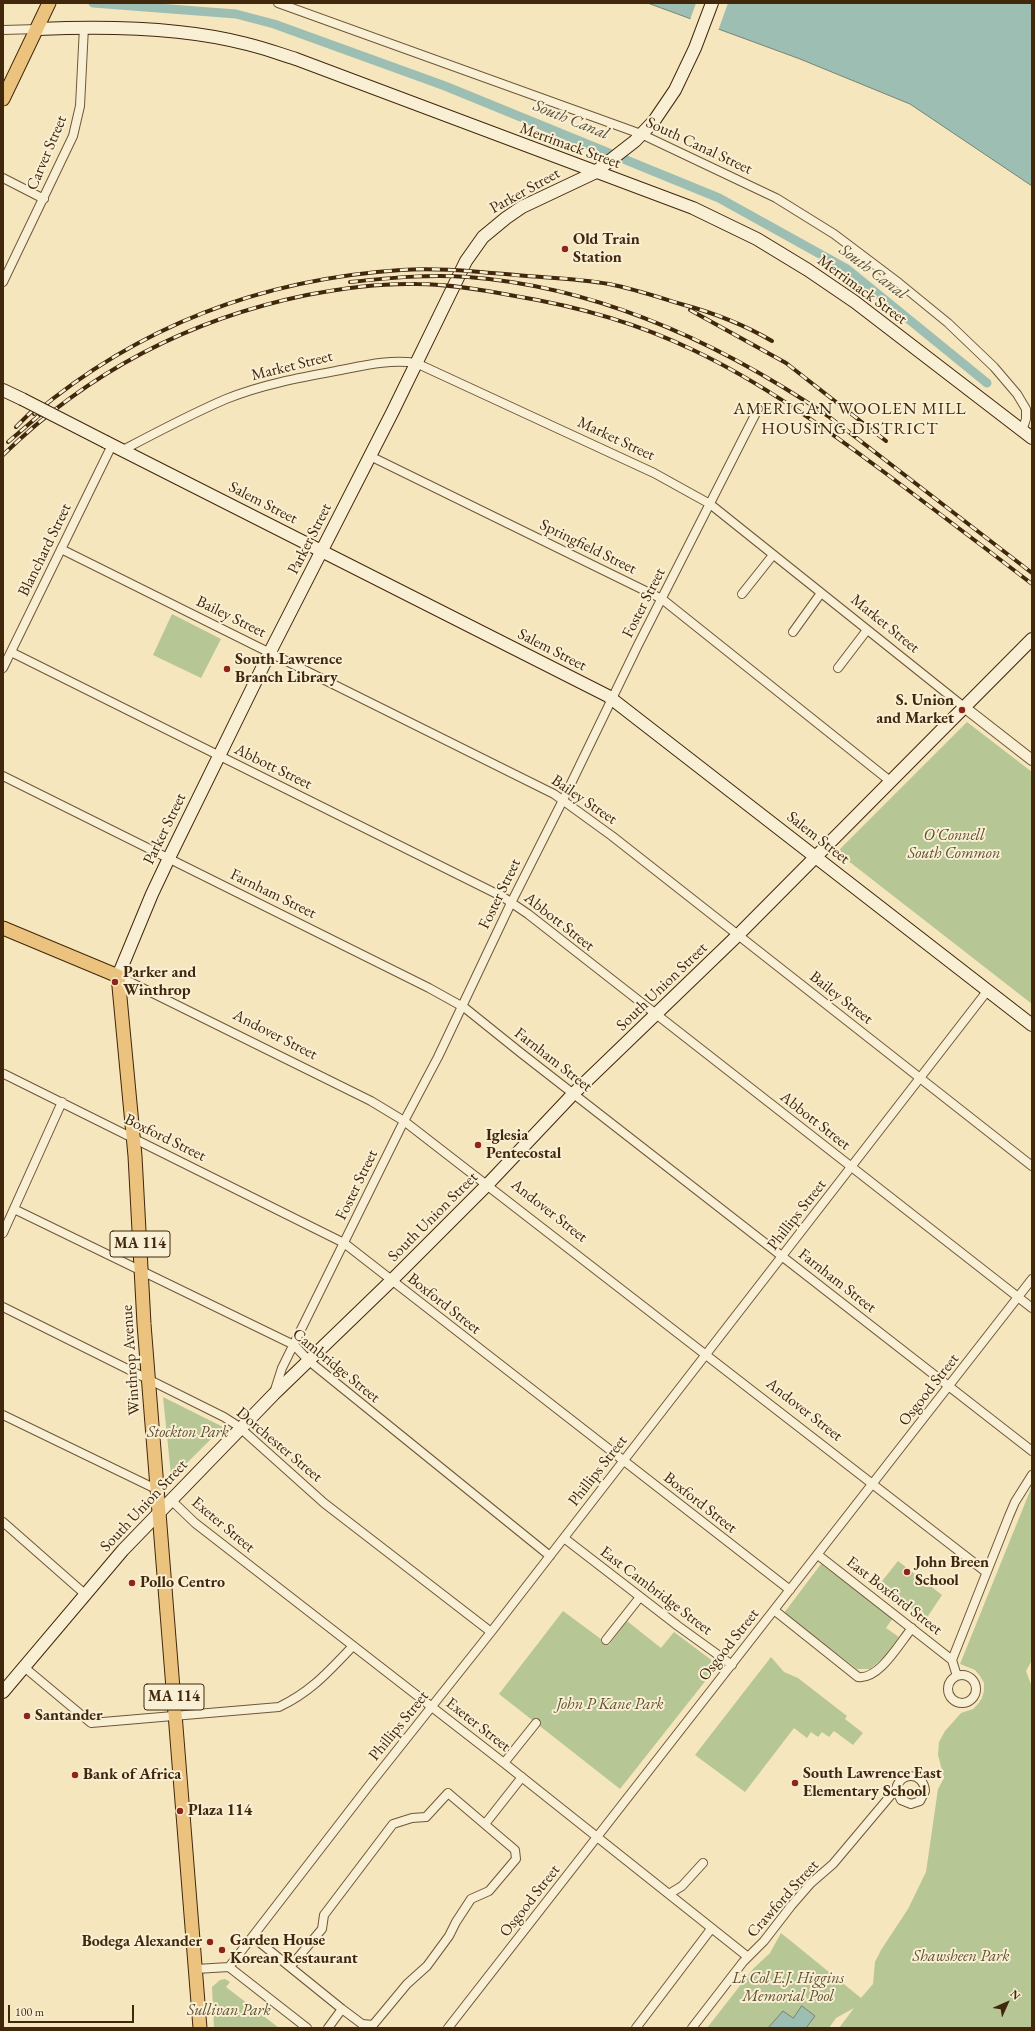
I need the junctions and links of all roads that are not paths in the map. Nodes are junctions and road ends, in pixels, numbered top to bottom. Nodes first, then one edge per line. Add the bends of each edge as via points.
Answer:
1 (49, 3) edge
2 (278, 3) edge
3 (712, 3) edge
4 (84, 27) junction
5 (38, 29) junction
6 (3, 30) edge
7 (3, 99) edge
8 (638, 138) junction
9 (598, 170) junction
10 (3, 178) edge
11 (44, 199) junction
12 (3, 282) edge
13 (416, 363) junction
14 (3, 390) edge
15 (758, 409) dead end
16 (1022, 431) junction
17 (1032, 438) edge
18 (114, 446) junction
19 (370, 456) junction
20 (710, 504) junction
21 (62, 548) junction
22 (322, 550) junction
23 (773, 555) junction
24 (821, 593) junction
25 (742, 594) dead end
26 (662, 599) junction
27 (867, 630) junction
28 (793, 632) dead end
29 (1032, 638) edge
30 (11, 652) junction
31 (270, 652) junction
32 (3, 668) edge
33 (838, 668) dead end
34 (612, 699) junction
35 (964, 707) junction
36 (219, 756) junction
37 (1032, 760) edge
38 (3, 776) edge
39 (890, 781) junction
40 (563, 800) junction
41 (816, 856) junction
42 (169, 858) junction
43 (511, 903) junction
44 (3, 928) edge
45 (738, 935) junction
46 (118, 976) junction
47 (988, 990) junction
48 (462, 1006) junction
49 (656, 1016) junction
50 (1032, 1025) edge
51 (4, 1074) dead end
52 (921, 1078) junction
53 (574, 1093) junction
54 (62, 1102) junction
55 (404, 1121) junction
56 (133, 1138) junction
57 (1032, 1166) edge
58 (851, 1167) junction
59 (488, 1184) junction
60 (14, 1209) junction
61 (3, 1233) edge
62 (344, 1243) junction
63 (782, 1256) junction
64 (141, 1272) junction
65 (1032, 1279) edge
66 (392, 1281) junction
67 (1018, 1297) junction
68 (3, 1307) edge
69 (1032, 1308) edge
70 (294, 1344) junction
71 (705, 1355) junction
72 (309, 1361) junction
73 (149, 1378) junction
74 (948, 1387) junction
75 (274, 1394) junction
76 (3, 1415) edge
77 (240, 1429) junction
78 (1032, 1451) edge
79 (623, 1462) junction
80 (1032, 1475) edge
81 (872, 1485) junction
82 (158, 1490) junction
83 (172, 1500) junction
84 (160, 1511) junction
85 (3, 1522) edge
86 (564, 1538) junction
87 (818, 1555) junction
88 (550, 1556) junction
89 (986, 1572) junction
90 (790, 1590) junction
91 (86, 1595) junction
92 (640, 1597) junction
93 (774, 1610) junction
94 (912, 1628) junction
95 (491, 1632) junction
96 (606, 1640) dead end
97 (353, 1646) junction
98 (952, 1660) junction
99 (732, 1665) junction
100 (24, 1667) junction
101 (957, 1676) dead end
102 (3, 1692) edge
103 (432, 1707) junction
104 (176, 1716) junction
105 (536, 1724) dead end
106 (504, 1763) junction
107 (522, 1777) junction
108 (896, 1789) dead end
109 (485, 1824) junction
110 (598, 1836) junction
111 (703, 1863) dead end
112 (669, 1894) junction
113 (711, 1929) junction
114 (253, 1937) junction
115 (748, 1957) junction
116 (229, 1967) junction
117 (290, 1967) junction
118 (196, 1970) junction
119 (342, 2009) junction
120 (200, 2028) edge
121 (307, 2028) edge
122 (328, 2028) edge
123 (448, 2028) edge
124 (636, 2028) edge
125 (692, 2028) edge

1 - 5 main road
2 - 8 street, South Canal Street
3 - 8 main road, Parker Street via 683,75 668,101
4 - 5 main road, Merrimack Street
4 - 9 main road, Merrimack Street via 178,32 247,43
4 - 11 street, Carver Street via 78,120
5 - 6 street
5 - 7 main road
8 - 9 main road, Parker Street
8 - 16 street, South Canal Street via 776,198 834,234 900,283 948,323 1017,394 1026,409
9 - 13 main road, Parker Street / MA 114 via 522,207 483,237 466,261
9 - 16 main road, Merrimack Street via 693,208 757,239 808,270 855,302
10 - 11 street
11 - 12 street, Carver Street
13 - 18 street, Market Street via 375,363 292,379 228,399
13 - 19 main road, Parker Street / MA 114
13 - 20 street, Market Street via 654,473
14 - 18 main road, Salem Street, bridge
15 - 20 street, Foster Street
16 - 17 main road, Merrimack Street
18 - 21 street, Blanchard Street
18 - 22 main road, Salem Street
19 - 22 main road, Parker Street / MA 114
19 - 26 street, Springfield Street
20 - 23 street, Market Street
20 - 26 street, Foster Street
21 - 30 street, Blanchard Street
21 - 31 street, Bailey Street
22 - 31 main road, Parker Street / MA 114
22 - 34 main road, Salem Street
23 - 24 street, Market Street
23 - 25 street
24 - 27 street, Market Street
24 - 28 street
26 - 34 street, Foster Street
26 - 39 street, Springfield Street
27 - 33 street
27 - 35 street, Market Street
29 - 35 main road, South Union Street
30 - 32 street, Blanchard Street
30 - 36 street, Abbott Street
31 - 36 main road, Parker Street / MA 114
31 - 40 street, Bailey Street
34 - 40 street, Foster Street
34 - 41 main road, Salem Street
35 - 37 street, Market Street
35 - 39 main road, South Union Street
36 - 42 main road, Parker Street / MA 114
36 - 43 street, Abbott Street
38 - 42 street, Farnham Street
39 - 41 main road, South Union Street
40 - 43 street, Foster Street
40 - 45 street, Bailey Street
41 - 45 main road, South Union Street
41 - 47 main road, Salem Street
42 - 46 main road, Parker Street / MA 114
42 - 48 street, Farnham Street
43 - 48 street, Foster Street
43 - 49 street, Abbott Street
44 - 46 main road, Andover Street
45 - 49 main road, South Union Street
45 - 52 street, Bailey Street
46 - 55 street, Andover Street via 371,1101
46 - 56 main road, Winthrop Avenue / MA 114
47 - 50 main road, Salem Street
47 - 52 street, Phillips Street
48 - 53 street, Farnham Street
48 - 55 street, Foster Street
49 - 53 main road, South Union Street
49 - 58 street, Abbott Street
51 - 54 street, Boxford Street
52 - 57 street, Bailey Street
52 - 58 street, Phillips Street
53 - 59 main road, South Union Street
53 - 63 street, Farnham Street
54 - 56 street, Boxford Street
54 - 60 street
55 - 59 street, Andover Street
55 - 62 street, Foster Street
56 - 62 street, Boxford Street
56 - 64 main road, Winthrop Avenue / MA 114
58 - 63 street, Phillips Street
58 - 67 street, Abbott Street
59 - 66 main road, South Union Street
59 - 71 street, Andover Street
60 - 61 street
60 - 64 street, Cambridge Street
62 - 66 street, Boxford Street
62 - 70 street, Foster Street
63 - 71 street, Phillips Street
63 - 74 street, Farnham Street
64 - 70 street, Cambridge Street
64 - 73 main road, Winthrop Avenue / MA 114
65 - 67 street, Osgood Street
66 - 72 main road, South Union Street
66 - 79 street, Boxford Street
67 - 69 street, Abbott Street
67 - 74 street, Osgood Street
68 - 73 street, Dorchester Street
70 - 72 street, Cambridge Street
70 - 75 street, Foster Street via 282,1368
71 - 79 street, Phillips Street
71 - 81 street, Andover Street
72 - 75 main road, South Union Street
72 - 88 street, Cambridge Street
73 - 77 street, Dorchester Street via 224,1417
73 - 82 main road, Winthrop Avenue / MA 114
74 - 78 street, Farnham Street
74 - 81 street, Osgood Street
75 - 77 main road, South Union Street
76 - 82 street
77 - 83 main road, South Union Street
77 - 95 street, Dorchester Street via 324,1503
79 - 86 street, Phillips Street
79 - 90 street, Boxford Street
80 - 89 street via 1015,1502
81 - 87 street, Osgood Street
81 - 89 street, Andover Street
82 - 84 main road, Winthrop Avenue / MA 114
83 - 84 main road, South Union Street
83 - 97 street, Exeter Street via 195,1523
84 - 91 main road, South Union Street
84 - 104 main road, Winthrop Avenue / MA 114
85 - 91 street
86 - 88 street, Phillips Street
86 - 92 street, East Cambridge Street
87 - 90 street, Osgood Street
87 - 94 street, East Boxford Street
88 - 95 street, Phillips Street
89 - 98 street
90 - 93 street, Osgood Street
91 - 100 main road, South Union Street
92 - 96 street
92 - 99 street, East Cambridge Street
93 - 94 street via 858,1678 870,1676 880,1668
93 - 99 street, Osgood Street
94 - 98 street, East Boxford Street
95 - 103 street, Phillips Street
97 - 103 street, Exeter Street
97 - 104 street via 300,1697 279,1707
98 - 101 street
99 - 110 street, Osgood Street
100 - 102 main road, South Union Street
100 - 104 street via 91,1723
103 - 106 street, Exeter Street
103 - 114 street, Phillips Street
104 - 118 main road, Winthrop Avenue / MA 114
105 - 106 street
106 - 107 street, Exeter Street
107 - 109 street
107 - 110 street, Exeter Street
108 - 115 street, Crawford Street via 833,1864 811,1883
109 - 117 street via 448,1793 426,1817 393,1824 324,1915 322,1929
109 - 119 street via 515,1850 516,1859 489,1891 471,1899 427,1966 409,1982 373,2025 362,2024
110 - 112 street, Exeter Street
110 - 123 street, Osgood Street
111 - 112 street via 682,1886
112 - 113 street, Exeter Street
113 - 115 street, Exeter Street
113 - 124 street
114 - 116 street, Phillips Street
114 - 117 street
115 - 125 street, Crawford Street
116 - 118 street
116 - 121 street
117 - 119 street
118 - 120 main road, Winthrop Avenue / MA 114
119 - 122 street

